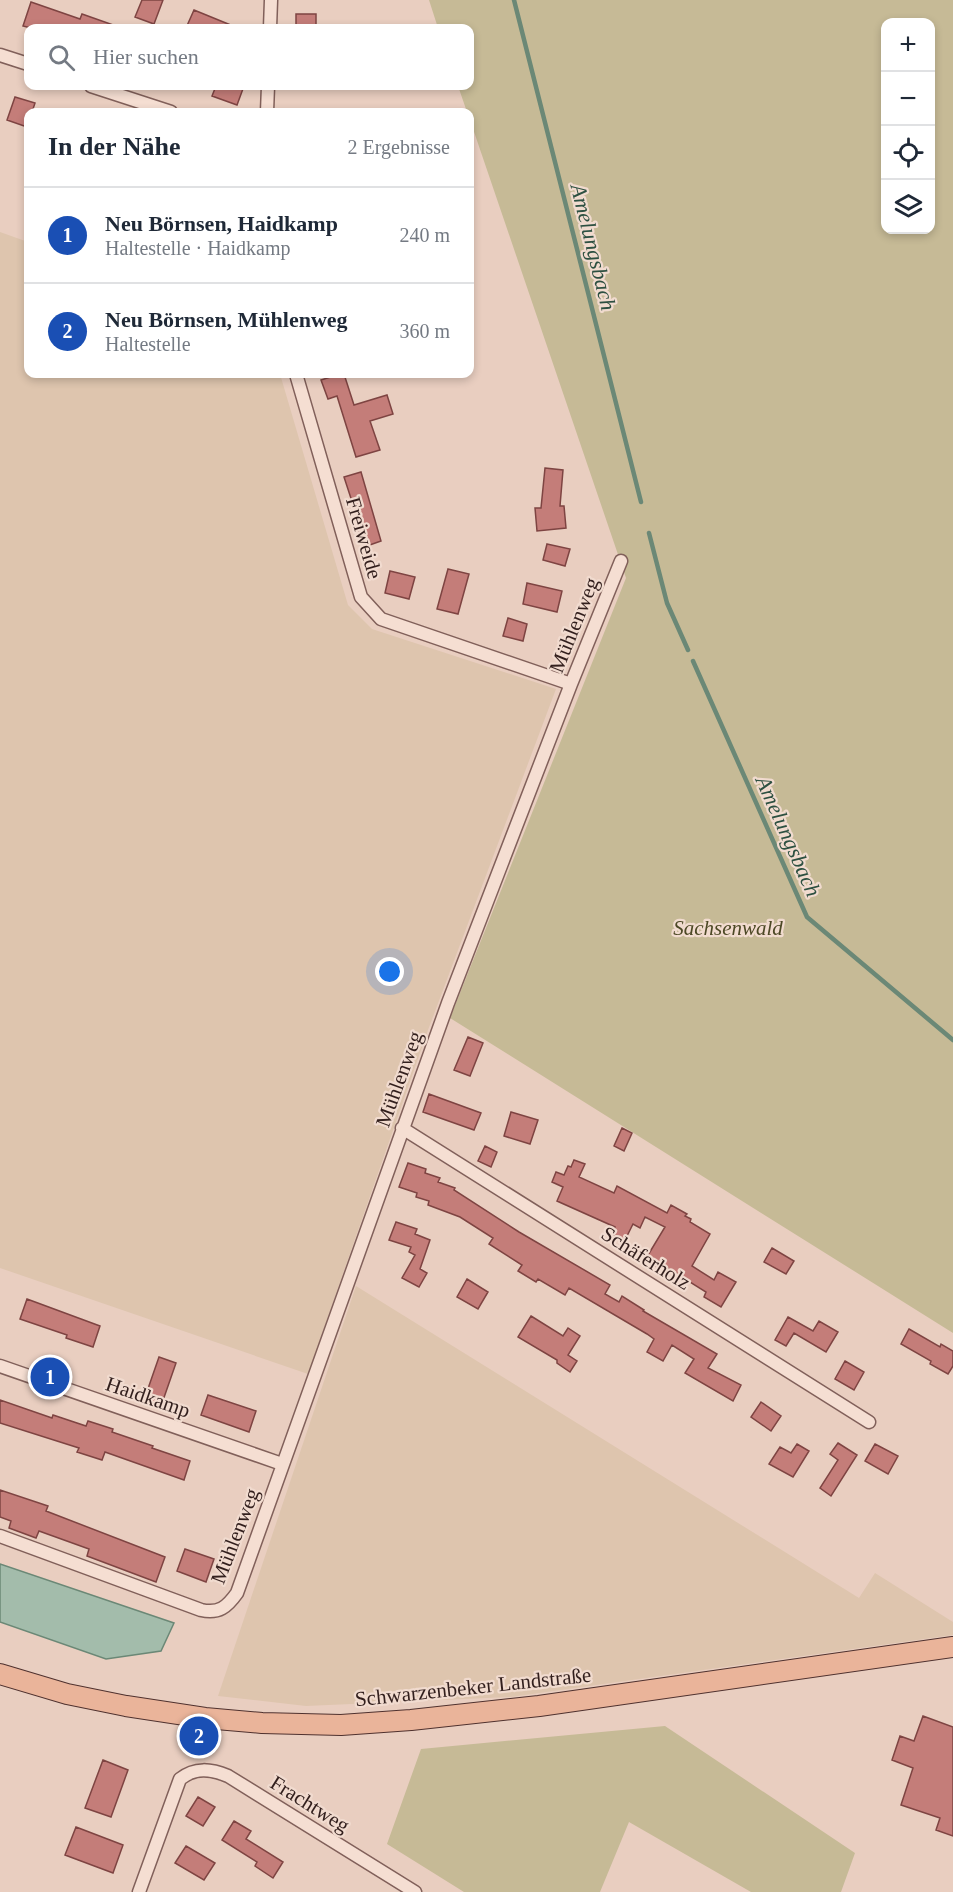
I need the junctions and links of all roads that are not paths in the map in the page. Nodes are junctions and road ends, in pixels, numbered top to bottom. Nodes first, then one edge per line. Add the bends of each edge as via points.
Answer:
1 (271, 0) edge
2 (270, 24) edge
3 (0, 55) edge
4 (24, 63) edge
5 (103, 90) edge
6 (268, 90) edge
7 (159, 108) edge
8 (267, 108) edge
9 (297, 378) edge
10 (621, 561) dead end
11 (571, 684) junction
12 (402, 1128) junction
13 (0, 1366) edge
14 (869, 1422) dead end
15 (282, 1464) junction
16 (0, 1536) edge
17 (953, 1647) edge
18 (0, 1674) edge
19 (139, 1892) edge
20 (415, 1892) edge

1 - 2 street
3 - 4 street
5 - 7 street
6 - 8 street
9 - 11 street, Freiweide via 361,597 381,619
10 - 11 street, Mühlenweg
11 - 12 street, Mühlenweg
12 - 14 street, Schäferholz
12 - 15 street, Mühlenweg
13 - 15 street, Haidkamp
15 - 16 street, Mühlenweg via 237,1593 219,1610 201,1610
17 - 18 main road, Schwarzenbeker Landstraße via 573,1701 341,1725 205,1718 67,1694
19 - 20 street, Frachtweg via 180,1779 205,1770 228,1776

